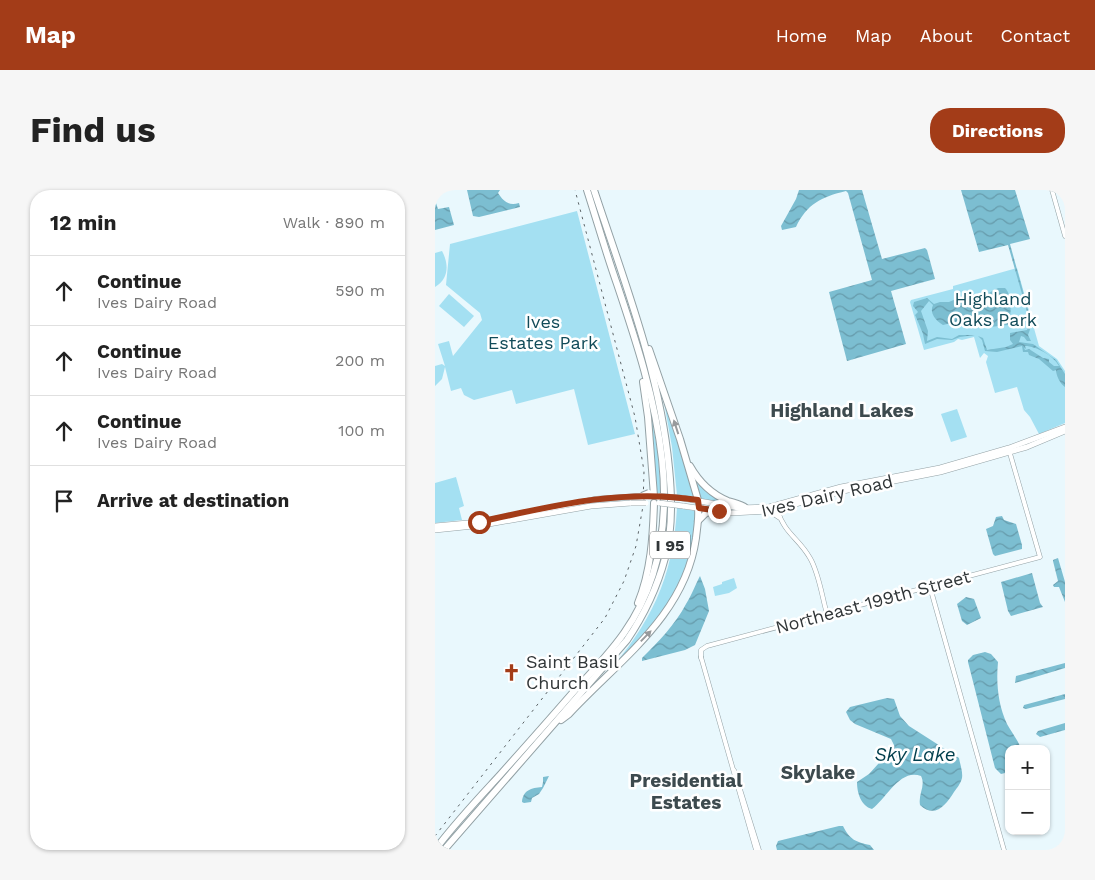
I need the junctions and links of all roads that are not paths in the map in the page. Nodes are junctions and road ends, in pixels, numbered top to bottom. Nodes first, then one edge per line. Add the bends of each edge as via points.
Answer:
1 (589, 190) edge
2 (596, 190) edge
3 (1052, 190) edge
4 (1065, 236) edge
5 (623, 303) junction
6 (645, 339) junction
7 (1065, 427) edge
8 (1065, 432) edge
9 (1009, 450) junction
10 (685, 456) junction
11 (651, 500) junction
12 (698, 504) junction
13 (777, 507) junction
14 (746, 508) junction
15 (715, 511) junction
16 (770, 511) junction
17 (779, 517) junction
18 (698, 521) junction
19 (435, 526) edge
20 (435, 530) edge
21 (930, 587) junction
22 (827, 614) junction
23 (616, 644) junction
24 (561, 720) junction
25 (437, 850) edge
26 (445, 850) edge
27 (757, 850) edge
28 (1004, 850) edge

1 - 5 highway, I 95
1 - 25 highway via 645,362 658,416 667,494 662,554 648,596 620,642
2 - 6 highway, I 95
2 - 26 highway via 647,354 663,426 671,510 665,557 648,606 627,640
3 - 4 street
5 - 11 highway via 646,398 653,485
5 - 23 highway, I 95 via 655,415 665,484 665,516 649,587 640,608
10 -> 6 highway
6 - 24 highway, I 95 via 662,404 671,465 674,517 669,549 658,589 636,631
7 - 9 main road, Ives Dairy Road
8 - 9 main road, Ives Dairy Road
9 - 13 main road, Ives Dairy Road via 924,472 841,487
9 - 21 street, Northeast 199th Street via 1040,557
10 - 12 highway
10 - 14 highway via 706,487
11 - 12 main road, Ives Dairy Road, bridge via 683,506
11 - 12 main road, Ives Dairy Road, bridge via 682,498
11 - 19 main road, Ives Dairy Road via 632,496 572,502 479,522
11 - 20 main road, Ives Dairy Road, bridge
11 - 23 highway via 651,551 646,580 635,610
12 - 14 main road, Ives Dairy Road
12 - 15 main road, Ives Dairy Road
12 - 18 highway
13 - 14 main road, Ives Dairy Road
13 - 16 main road, Ives Dairy Road
13 - 17 street
15 - 16 main road, Ives Dairy Road
15 - 18 highway
16 - 17 main road
17 - 22 street via 812,562
24 -> 18 highway via 669,608 690,565
21 - 22 street, Northeast 199th Street
21 - 28 street
22 - 27 street, Northeast 199th Street via 701,650
23 - 25 highway, I 95
24 - 26 highway, I 95

